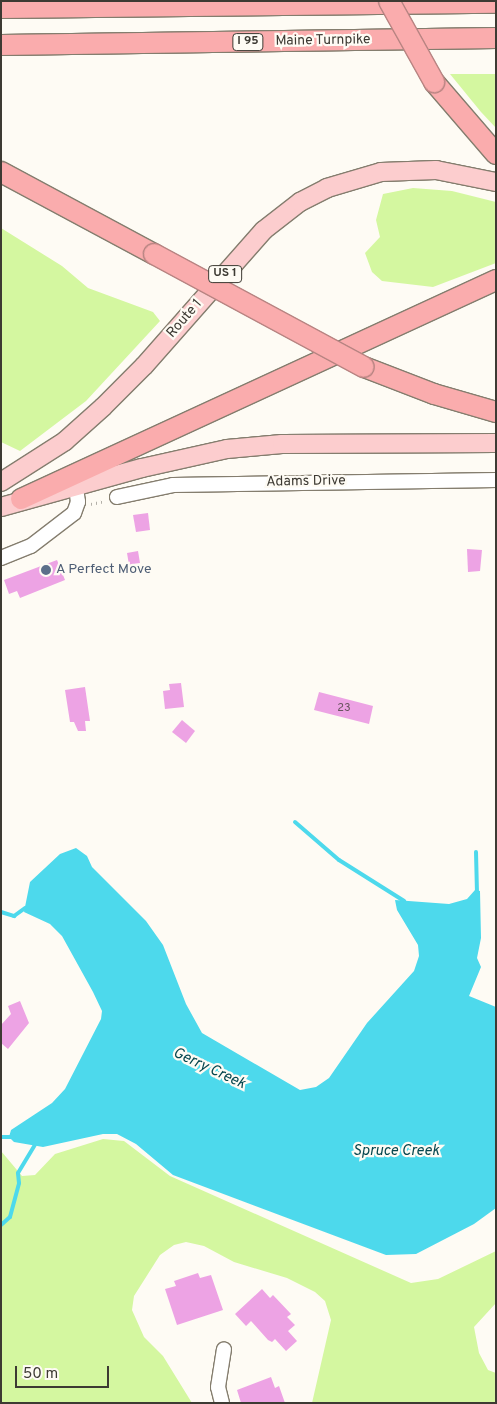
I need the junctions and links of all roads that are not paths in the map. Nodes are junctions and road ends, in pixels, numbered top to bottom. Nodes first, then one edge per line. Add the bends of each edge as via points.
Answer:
1 (272, 1) edge
2 (389, 1) edge
3 (496, 3) edge
4 (315, 5) junction
5 (1, 8) edge
6 (496, 38) edge
7 (1, 45) edge
8 (496, 154) edge
9 (1, 172) edge
10 (496, 182) edge
11 (496, 280) edge
12 (496, 412) edge
13 (496, 443) edge
14 (496, 480) edge
15 (1, 482) edge
16 (76, 488) junction
17 (117, 497) road end
18 (20, 499) junction
19 (1, 507) edge
20 (1, 558) edge
21 (224, 1349) dead end
22 (222, 1403) edge

1 - 4 highway
2 - 8 highway, bridge via 434,82
3 - 4 highway
4 - 5 highway
6 - 7 highway, Maine Turnpike / I 95
9 - 12 highway, bridge via 364,367 434,394
10 - 15 main road, Route 1 / US 1 via 436,170 381,172 327,188 300,202 264,230 103,408 65,441
11 - 18 highway
13 - 16 main road via 282,444 227,449 142,468
14 - 17 street, Adams Drive via 173,485
16 - 18 main road
16 - 20 street via 75,509 64,522 31,546
18 - 19 main road
21 - 22 street via 218,1387

